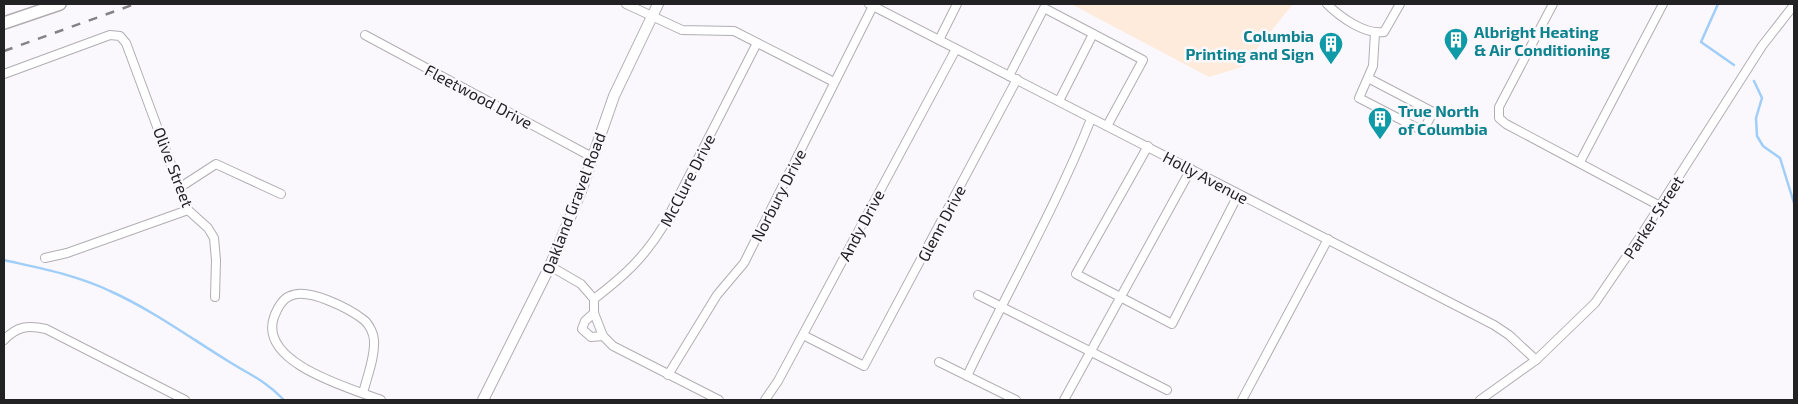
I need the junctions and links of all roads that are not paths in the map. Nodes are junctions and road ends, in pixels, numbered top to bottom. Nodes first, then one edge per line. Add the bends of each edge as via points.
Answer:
1 (60, 4) edge
2 (626, 4) edge
3 (658, 4) edge
4 (957, 4) edge
5 (1327, 4) edge
6 (1400, 4) edge
7 (1553, 4) edge
8 (1663, 4) edge
9 (871, 5) edge
10 (1794, 5) edge
11 (651, 17) junction
12 (4, 23) edge
13 (1375, 33) junction
14 (1093, 34) junction
15 (365, 35) dead end
16 (939, 40) junction
17 (757, 43) junction
18 (956, 49) junction
19 (4, 74) edge
20 (1013, 78) junction
21 (1368, 78) junction
22 (834, 82) junction
23 (1058, 102) junction
24 (1092, 119) junction
25 (1107, 126) junction
26 (1148, 146) junction
27 (592, 157) junction
28 (1580, 162) junction
29 (1191, 169) junction
30 (179, 188) junction
31 (281, 194) dead end
32 (1238, 195) junction
33 (1660, 206) junction
34 (188, 210) junction
35 (1328, 239) junction
36 (45, 258) dead end
37 (550, 266) junction
38 (978, 295) dead end
39 (215, 297) dead end
40 (594, 299) junction
41 (1122, 299) junction
42 (1001, 304) junction
43 (594, 312) junction
44 (803, 335) junction
45 (602, 336) junction
46 (4, 340) edge
47 (1092, 351) junction
48 (1536, 360) junction
49 (940, 362) dead end
50 (668, 375) junction
51 (967, 376) junction
52 (1167, 390) dead end
53 (363, 393) junction
54 (185, 400) edge
55 (381, 400) edge
56 (483, 400) edge
57 (719, 400) edge
58 (765, 400) edge
59 (1016, 400) edge
60 (1064, 400) edge
61 (1242, 400) edge
62 (1480, 400) edge

1 - 12 main road
2 - 11 street
3 - 11 street, Oakland Gravel Road
4 - 16 street
5 - 13 street via 1344,18
6 - 13 street via 1384,32
7 - 28 street via 1499,107 1499,118
8 - 28 street
9 - 16 street, Holly Avenue
9 - 22 street, Norbury Drive
10 - 33 street, Parker Street via 1762,46
11 - 17 street via 682,30 734,31
11 - 27 street, Oakland Gravel Road via 614,96
13 - 21 street via 1373,66
14 - 20 street, Glenn Drive via 1044,8
14 - 23 street
14 - 25 street via 1143,60
15 - 27 street, Fleetwood Drive
16 - 18 street, Holly Avenue
17 - 22 street
17 - 40 street, McClure Drive via 650,249 630,271
18 - 20 street, Holly Avenue
18 - 44 street, Andy Drive
19 - 30 street, Olive Street via 110,35 120,36 126,43 156,119
20 - 23 street, Holly Avenue
20 - 44 street, Glenn Drive via 864,366
21 - 21 street via 1433,112 1423,132 1359,98
22 - 50 street, Norbury Drive via 744,263 717,294
23 - 24 street, Holly Avenue
24 - 25 street, Holly Avenue
24 - 42 street via 1072,167
25 - 26 street, Holly Avenue
26 - 29 street, Holly Avenue
26 - 41 street via 1076,274
27 - 37 street, Oakland Gravel Road
28 - 33 street
29 - 32 street, Holly Avenue
29 - 41 street
30 - 31 street via 216,164
30 - 34 street, Olive Street
32 - 35 street, Holly Avenue
32 - 41 street via 1172,324
33 - 48 street, Parker Street via 1595,303
34 - 36 street
34 - 39 street, Olive Street via 214,238
35 - 48 street, Holly Avenue via 1494,325
35 - 61 street
37 - 40 street via 581,284
37 - 56 street, Oakland Gravel Road
38 - 42 street
40 - 43 street
41 - 47 street
42 - 47 street
42 - 51 street
43 - 45 street
43 - 45 street via 585,320 582,329 590,336
44 - 58 street, Andy Drive
45 - 50 street via 613,346
46 - 54 street via 13,330 31,325 46,329
47 - 52 street
47 - 60 street
48 - 62 street, Parker Street
49 - 51 street
50 - 57 street
51 - 59 street
53 - 53 street via 336,385 277,346 272,336 272,324 281,303 290,296 313,295 365,321 374,341
53 - 55 street

